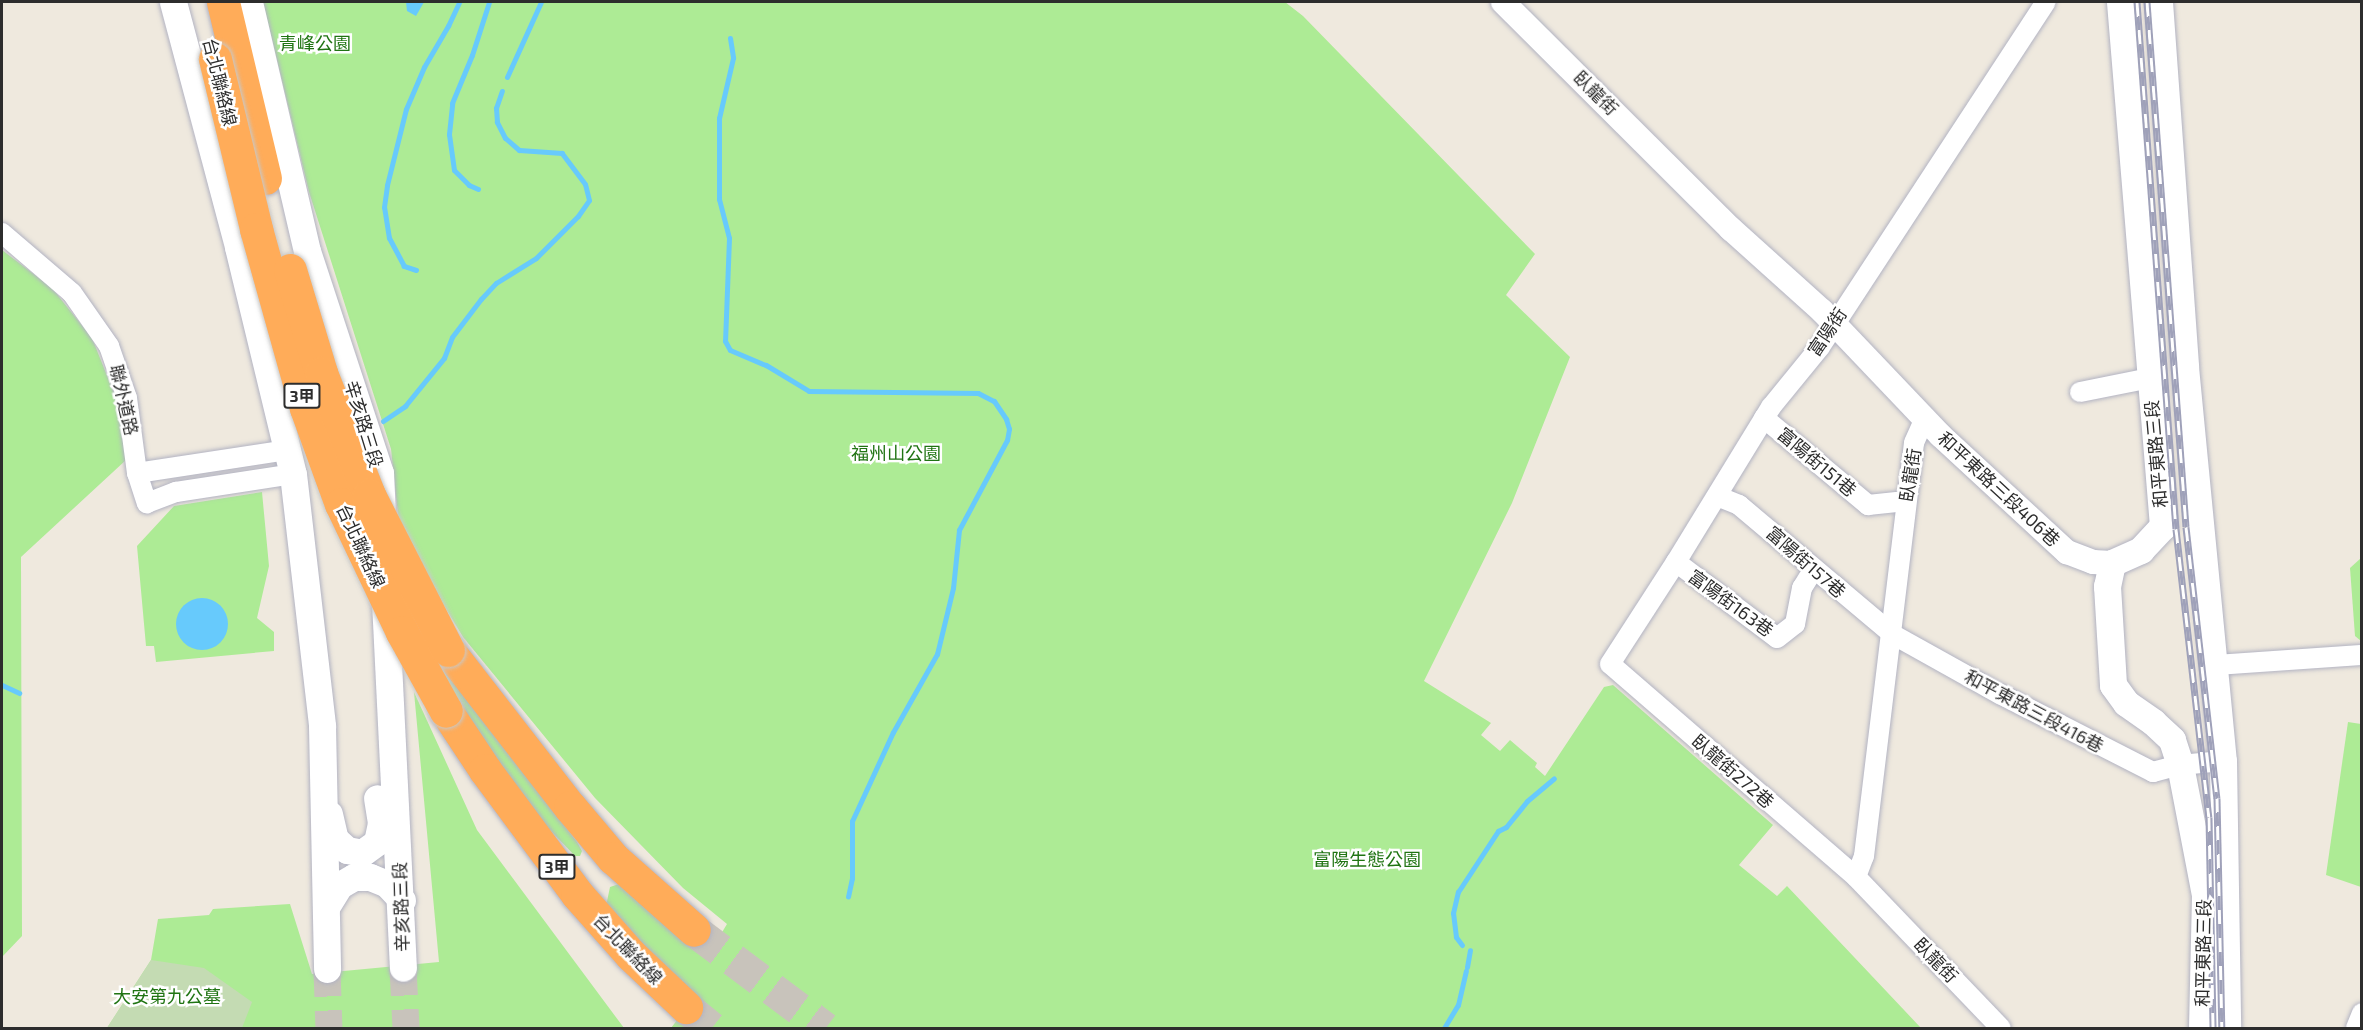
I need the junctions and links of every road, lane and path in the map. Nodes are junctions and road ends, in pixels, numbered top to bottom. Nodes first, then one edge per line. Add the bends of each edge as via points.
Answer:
1 (173, 2) edge
2 (201, 2) edge
3 (223, 2) edge
4 (249, 2) edge
5 (1503, 2) edge
6 (2046, 2) edge
7 (2120, 2) edge
8 (2159, 2) edge
9 (226, 58) junction
10 (2, 233) edge
11 (1833, 325) junction
12 (2150, 378) junction
13 (2080, 392) dead end
14 (1764, 418) junction
15 (1925, 418) junction
16 (291, 462) junction
17 (137, 472) junction
18 (1717, 496) junction
19 (1906, 501) junction
20 (2198, 503) junction
21 (2160, 508) junction
22 (1676, 562) junction
23 (2112, 563) junction
24 (1814, 569) junction
25 (1892, 634) junction
26 (2361, 655) edge
27 (1610, 664) joint
28 (2216, 665) junction
29 (388, 680) junction
30 (2223, 761) junction
31 (2180, 765) junction
32 (324, 792) junction
33 (613, 858) junction
34 (1856, 877) junction
35 (577, 894) junction
36 (402, 900) junction
37 (326, 907) junction
38 (694, 930) tunnel mouth
39 (403, 968) tunnel mouth
40 (327, 969) tunnel mouth
41 (686, 1007) tunnel mouth
42 (2361, 1013) edge
43 (2001, 1029) edge
44 (2202, 1029) edge
45 (2227, 1029) edge
46 (2356, 1029) edge

1 - 16 main road
2 - 9 highway, 台北聯絡線 / 3甲
3 - 9 highway, 台北聯絡線 / 3甲
4 - 29 main road, 辛亥路三段 via 307,251 380,472
5 - 11 street, 臥龍街
6 - 11 street, 富陽街
7 - 12 main road, 和平東路三段
8 - 20 main road, 和平東路三段
9 - 33 highway, 台北聯絡線 / 3甲, bridge via 321,373 369,495 448,650
9 - 35 highway, 台北聯絡線 / 3甲, bridge via 255,229 306,408 341,504 402,632 446,711
10 - 17 street, 聯外道路 via 72,293 109,346 127,398
11 - 14 street, 富陽街
11 - 15 street, 臥龍街
12 - 13 street
12 - 21 main road, 和平東路三段
14 - 18 street, 富陽街
14 - 19 street, 富陽街151巷 via 1868,505
15 - 19 street, 臥龍街 via 1914,443
15 - 23 street, 和平東路三段406巷 via 2067,552 2093,562
16 - 17 street
16 - 17 street, 聯外道路 via 147,503
16 - 32 main road via 322,726
18 - 22 street, 富陽街
18 - 24 street, 富陽街157巷 via 1739,505
19 - 25 street, 臥龍街
20 - 21 main road
20 - 28 main road, 和平東路三段
21 - 23 main road, 和平東路三段 via 2163,526 2141,550
22 - 24 street, 富陽街163巷 via 1777,638 1795,624 1802,588
22 - 27 street, 富陽街
23 - 31 main road, 和平東路三段 via 2107,586 2114,685 2126,703 2172,740
24 - 25 street, 富陽街157巷
25 - 31 street, 和平東路三段416巷 via 2153,772
25 - 34 street, 臥龍街 via 1864,856
26 - 28 street
27 - 34 street, 臥龍街272巷
28 - 30 main road, 和平東路三段
29 - 32 main road via 377,750 381,823 377,842 362,854 347,850 335,838
29 - 36 main road, 辛亥路三段
30 - 31 street, 和平東路三段416巷
30 - 45 main road, 和平東路三段
31 - 44 main road, 和平東路三段 via 2205,895
32 - 37 main road
33 - 35 highway
33 - 38 highway, 台北聯絡線 / 3甲
34 - 43 street, 臥龍街
35 - 41 highway, 台北聯絡線 / 3甲 via 631,955
36 - 37 main road via 387,884 370,877 354,877 340,885
36 - 39 main road, 辛亥路三段
37 - 40 main road
42 - 46 street

